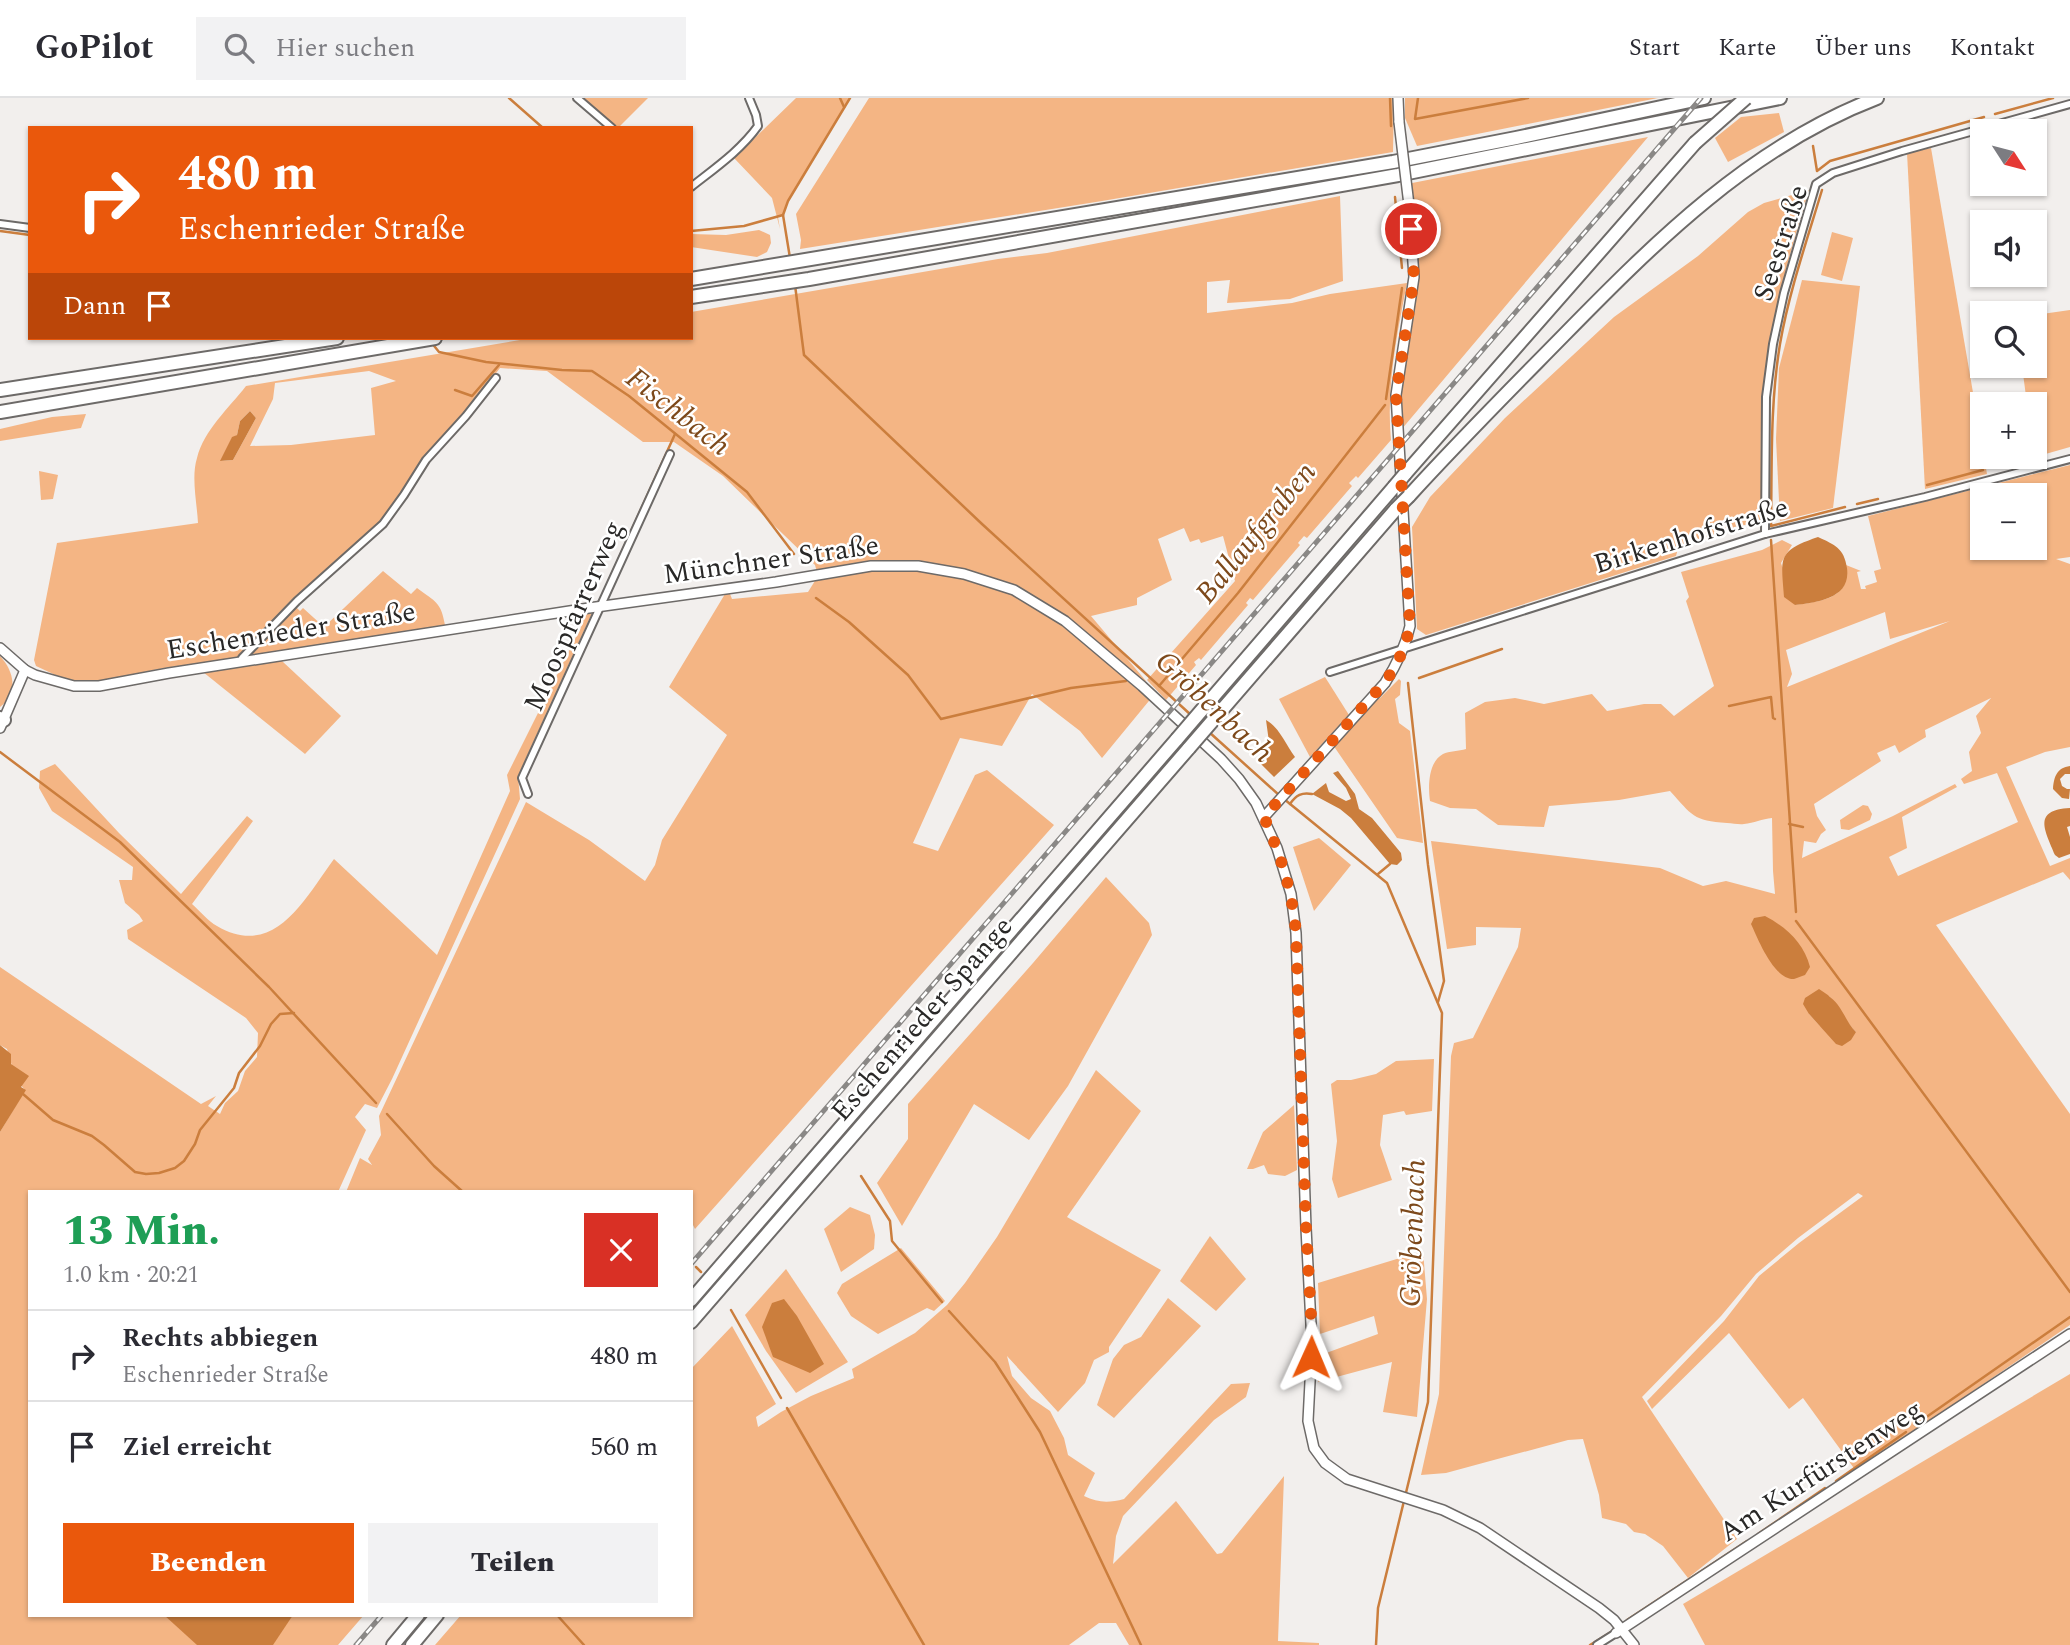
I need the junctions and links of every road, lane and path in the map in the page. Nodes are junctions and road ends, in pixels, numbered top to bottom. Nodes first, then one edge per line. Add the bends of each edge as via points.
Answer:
1 (577, 98) edge
2 (749, 98) edge
3 (1398, 98) edge
4 (1704, 98) edge
5 (1746, 98) edge
6 (1780, 98) edge
7 (1877, 98) edge
8 (2070, 104) edge
9 (610, 126) edge
10 (693, 185) edge
11 (0, 224) edge
12 (28, 228) edge
13 (693, 279) edge
14 (693, 297) edge
15 (324, 340) edge
16 (419, 340) edge
17 (496, 378) dead end
18 (0, 390) edge
19 (0, 412) edge
20 (670, 454) dead end
21 (2070, 459) edge
22 (1765, 534) junction
23 (600, 607) junction
24 (1406, 647) junction
25 (0, 648) edge
26 (242, 662) junction
27 (26, 670) junction
28 (1330, 672) dead end
29 (1, 722) edge
30 (528, 794) dead end
31 (1264, 817) junction
32 (693, 1298) edge
33 (693, 1320) edge
34 (2070, 1334) edge
35 (416, 1617) edge
36 (436, 1617) edge
37 (1619, 1631) junction
38 (393, 1645) edge
39 (412, 1645) edge
40 (1597, 1645) edge
41 (1634, 1645) edge

1 - 9 street
2 - 10 street via 758,126 730,157
3 - 24 street, bridge via 1414,277 1396,395 1410,626
4 - 13 highway via 1393,162
5 - 32 highway, Eschenrieder Spange, bridge via 1695,143
6 - 14 highway via 1398,175
7 - 33 highway, Eschenrieder Spange, bridge via 1813,128 1703,201 1629,268 1474,425 1396,509
8 - 22 street, Seestraße via 1902,151 1833,173 1816,184 1773,344 1766,397
11 - 12 street
15 - 18 highway
16 - 19 highway
17 - 26 street via 426,460 383,524 297,601
20 - 23 street, Moospfarrerweg
21 - 22 street, Birkenhofstraße
22 - 24 street, Birkenhofstraße
23 - 26 street, Eschenrieder Straße
23 - 30 street, Moospfarrerweg via 522,778
23 - 31 street, Münchner Straße via 871,566 918,566 981,578 1050,610 1142,686 1221,759
24 - 28 street, Birkenhofstraße
24 - 31 street via 1385,682
25 - 27 street, Eschenrieder Straße
26 - 27 street, Eschenrieder Straße via 87,687
27 - 29 street
31 - 37 street, Münchner Straße via 1286,874 1296,933 1312,1329 1308,1421 1314,1448 1347,1479 1443,1510 1480,1528 1599,1608
34 - 37 street, Am Kurfürstenweg
35 - 38 highway
36 - 39 highway
37 - 40 street, Am Kurfürstenweg
37 - 41 street, Münchner Straße

